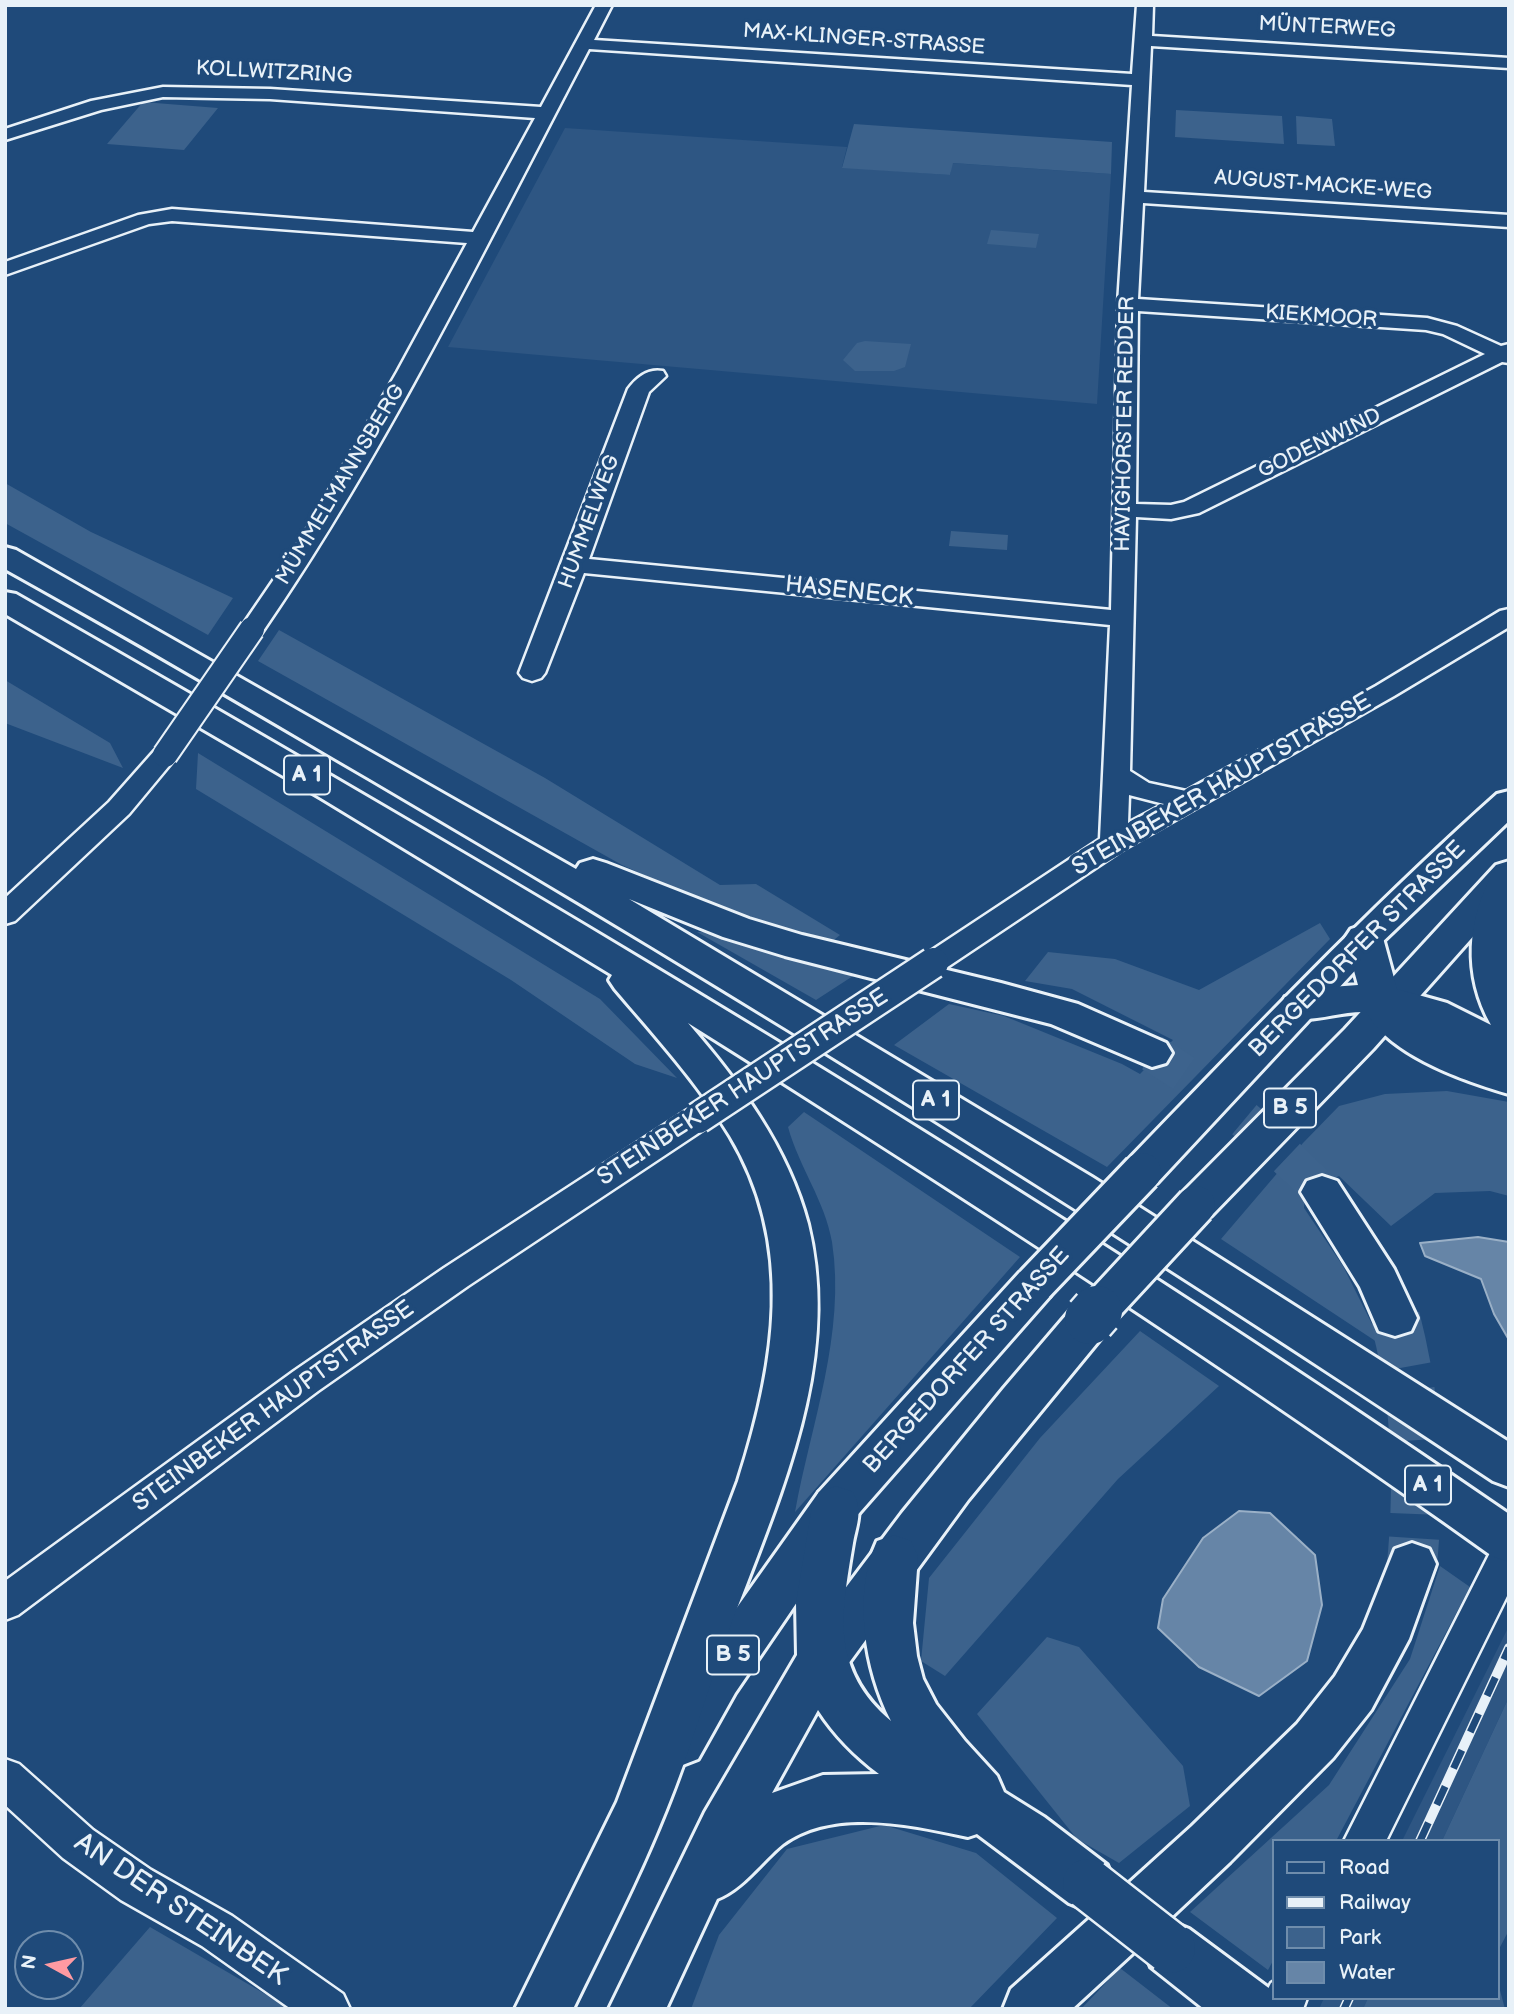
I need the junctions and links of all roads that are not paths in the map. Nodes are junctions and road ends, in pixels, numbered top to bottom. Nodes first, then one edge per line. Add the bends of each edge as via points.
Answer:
1 (604, 5) edge
2 (1145, 5) edge
3 (1143, 40) junction
4 (584, 44) junction
5 (1509, 62) edge
6 (1140, 80) junction
7 (546, 113) junction
8 (5, 135) edge
9 (1134, 197) junction
10 (1509, 220) edge
11 (480, 238) junction
12 (5, 269) edge
13 (1128, 304) junction
14 (1506, 354) edge
15 (655, 376) dead end
16 (1125, 509) junction
17 (5, 556) edge
18 (575, 565) junction
19 (5, 601) edge
20 (1509, 616) edge
21 (1123, 619) junction
22 (532, 673) dead end
23 (1117, 774) junction
24 (1192, 801) junction
25 (1509, 802) edge
26 (472, 823) junction
27 (1114, 843) junction
28 (1509, 875) edge
29 (5, 914) edge
30 (1364, 938) junction
31 (607, 955) junction
32 (1386, 1003) junction
33 (1299, 1007) junction
34 (1509, 1022) edge
35 (1152, 1053) tunnel mouth
36 (1509, 1053) edge
37 (1509, 1080) edge
38 (1322, 1192) tunnel mouth
39 (1395, 1318) tunnel mouth
40 (1509, 1467) edge
41 (836, 1506) junction
42 (1504, 1542) edge
43 (894, 1556) junction
44 (1412, 1564) tunnel mouth
45 (5, 1603) edge
46 (822, 1659) junction
47 (5, 1778) edge
48 (640, 1810) junction
49 (1004, 1821) junction
50 (1365, 1839) edge
51 (686, 1901) junction
52 (1265, 2005) edge
53 (328, 2009) edge
54 (543, 2009) edge
55 (637, 2009) edge
56 (1031, 2009) edge

1 - 4 street, MÜMMELMANNSBERG
2 - 3 street, HAVIGHORSTER REDDER
3 - 5 street, MÜNTERWEG
3 - 6 street, HAVIGHORSTER REDDER
4 - 6 street, MAX-KLINGER-STRASSE
4 - 7 street, MÜMMELMANNSBERG
6 - 9 street, HAVIGHORSTER REDDER
7 - 8 street, KOLLWITZRING via 258,93 163,92 97,105
7 - 11 street, MÜMMELMANNSBERG
9 - 10 street, AUGUST-MACKE-WEG
9 - 13 street, HAVIGHORSTER REDDER
11 - 12 street via 172,215 145,219
11 - 29 street, MÜMMELMANNSBERG, bridge via 310,544 165,755 119,808
13 - 14 street, KIEKMOOR via 1427,324
13 - 16 street, HAVIGHORSTER REDDER
14 - 16 street, GODENWIND via 1191,508 1171,512
15 - 18 street, HUMMELWEG via 639,388
16 - 21 street, HAVIGHORSTER REDDER
17 - 26 main road, A 1
18 - 21 street, HASENECK
18 - 22 street, HUMMELWEG
19 - 31 main road, A 1 via 334,790
20 - 24 street, STEINBEKER HAUPTSTRASSE
21 - 23 street, HAVIGHORSTER REDDER
23 - 24 street via 1141,790
23 - 27 street, HAVIGHORSTER REDDER
24 - 27 street, STEINBEKER HAUPTSTRASSE
25 - 30 main road, BERGEDORFER STRASSE / B 5
26 - 35 main road via 736,928 1064,1014
26 - 40 main road, A 1 via 973,1123
27 - 45 street, STEINBEKER HAUPTSTRASSE, bridge via 456,1277 306,1381
28 - 32 main road, B 5
28 - 34 main road via 1495,908 1488,946 1493,983
30 - 32 main road
30 - 33 main road, BERGEDORFER STRASSE / B 5
31 - 42 main road, A 1 via 946,1165 1362,1438
31 - 48 main road via 706,1071 748,1130 787,1224 797,1316 786,1405 771,1455
32 - 33 main road via 1336,999
32 - 36 main road via 1424,1008
32 - 37 main road via 1404,1031 1416,1039
32 - 43 main road, B 5, bridge via 1090,1319
33 - 41 main road, BERGEDORFER STRASSE / B 5, bridge via 1035,1284
38 - 39 main road via 1379,1281
41 - 46 main road via 822,1592
41 - 48 main road, BERGEDORFER STRASSE / B 5 via 717,1677
42 - 50 street
43 - 46 main road, B 5
43 - 49 main road via 889,1631 904,1696 945,1759
44 - 56 main road via 1384,1639 1353,1693 1315,1741
46 - 49 main road via 844,1706 875,1739 926,1778
46 - 51 main road, B 5 via 784,1718
47 - 53 street, AN DER STEINBEK via 78,1844 136,1885 217,1931
48 - 54 main road, BERGEDORFER STRASSE / B 5
49 - 51 main road via 910,1803 855,1799 806,1804 761,1829
49 - 52 main road, bridge via 1170,1948
51 - 55 main road, B 5

